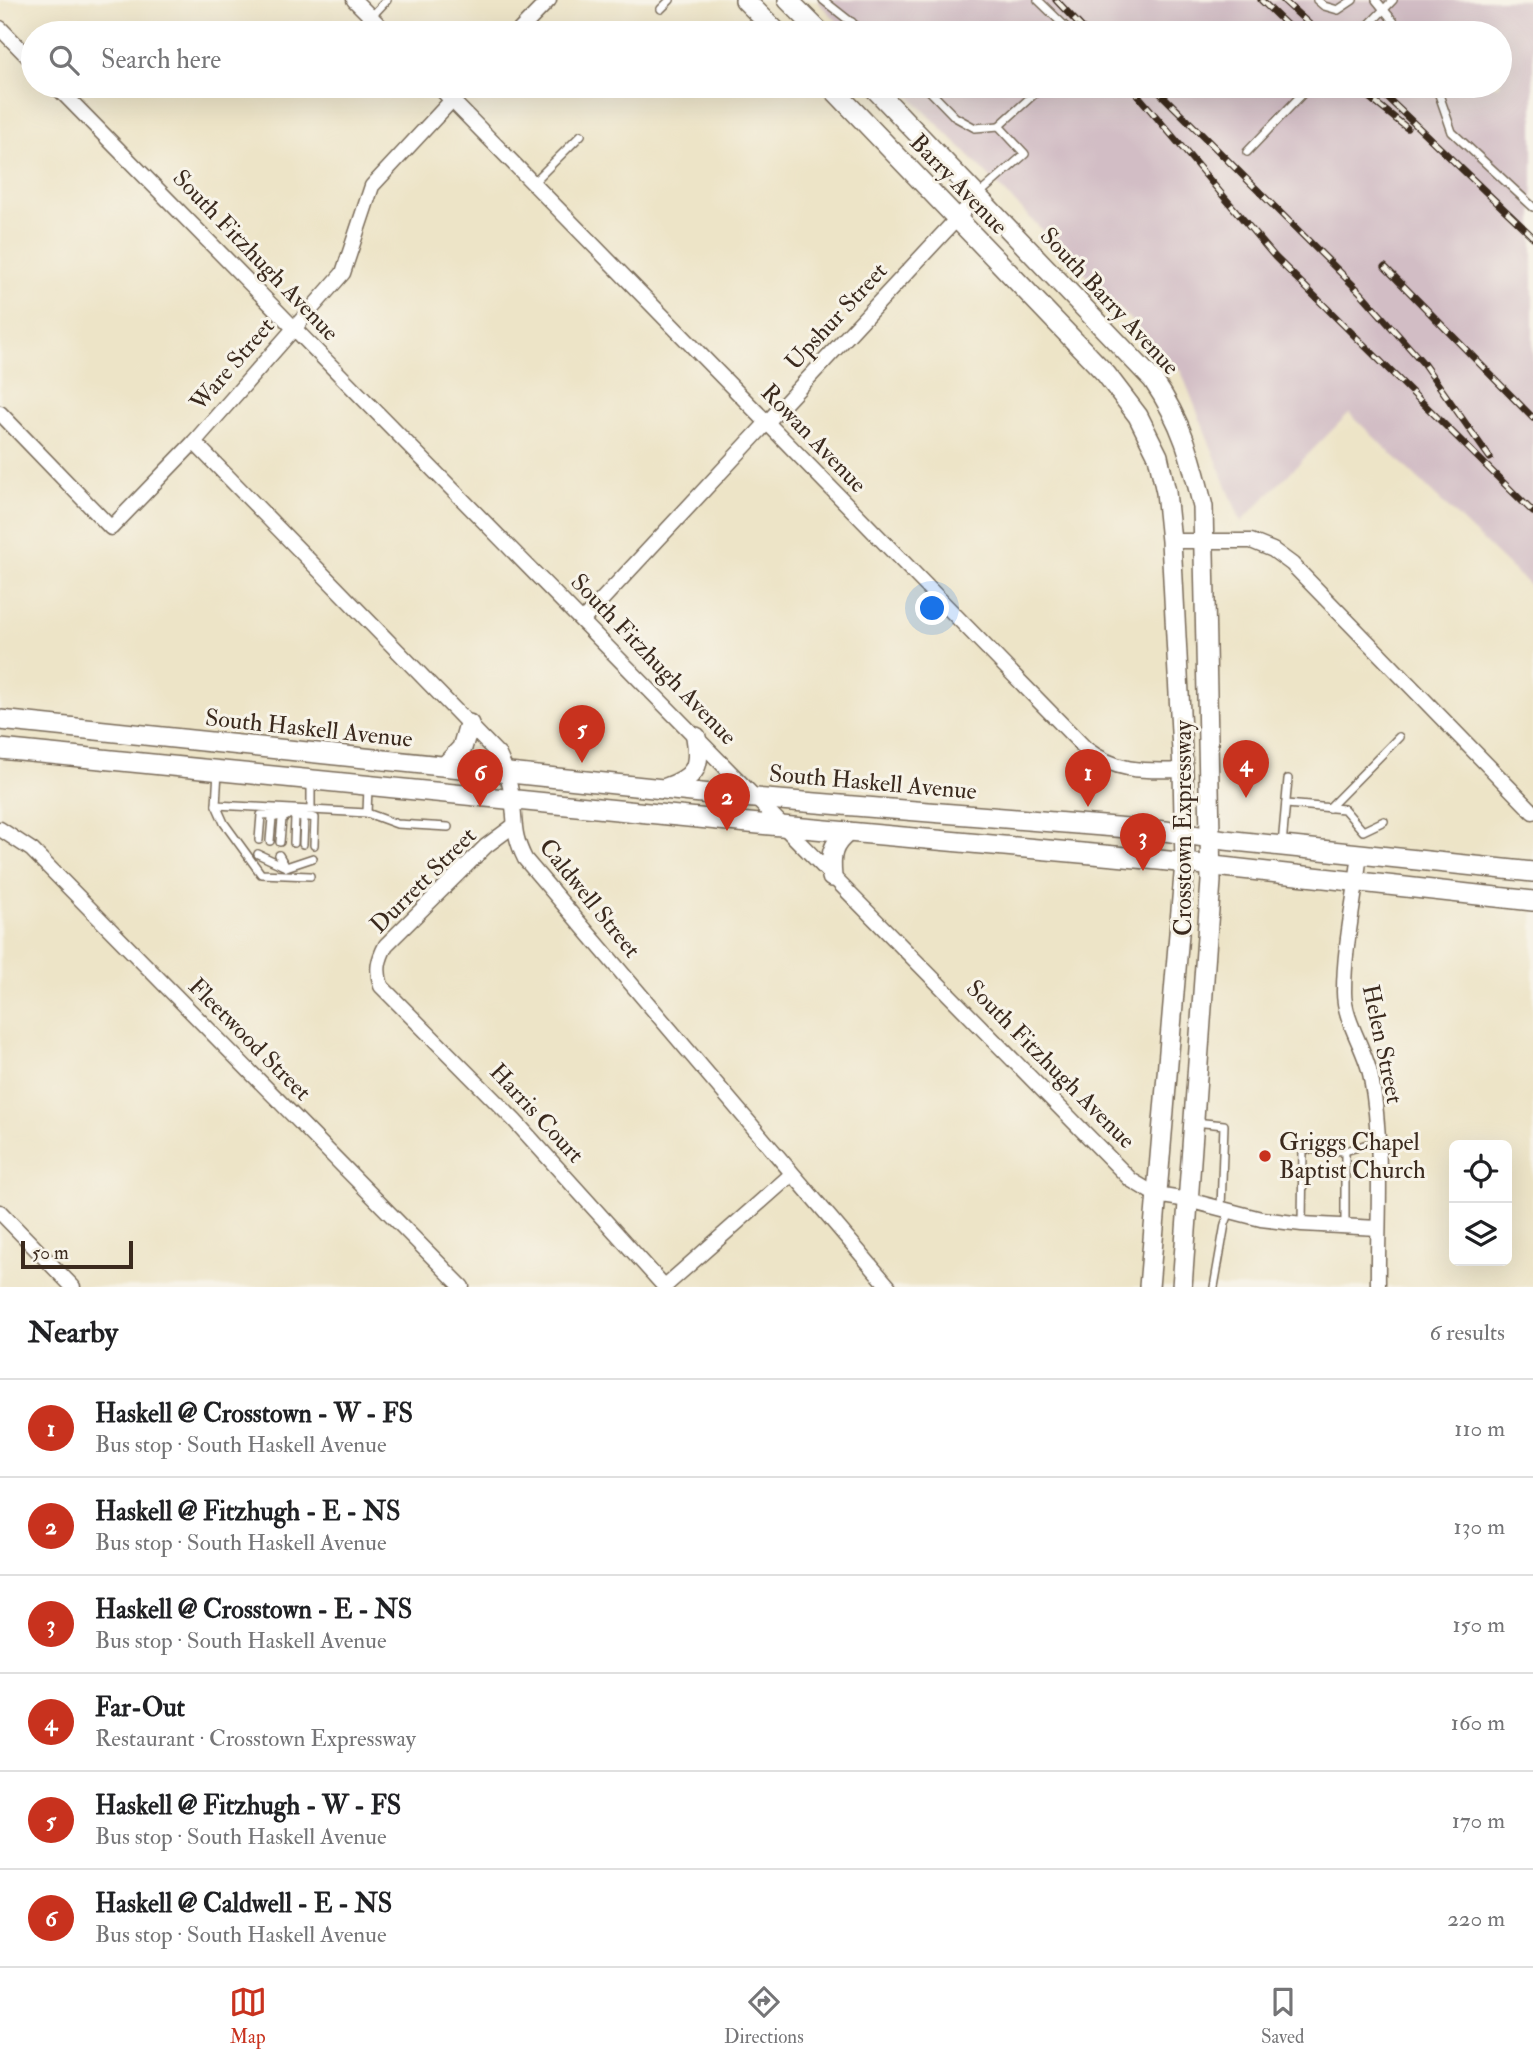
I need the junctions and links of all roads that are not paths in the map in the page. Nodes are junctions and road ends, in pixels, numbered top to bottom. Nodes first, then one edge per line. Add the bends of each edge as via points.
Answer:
1 (354, 0) edge
2 (387, 0) edge
3 (549, 0) edge
4 (670, 0) edge
5 (745, 0) edge
6 (788, 0) edge
7 (823, 0) edge
8 (1038, 0) edge
9 (1317, 0) edge
10 (1353, 0) edge
11 (1376, 0) edge
12 (1393, 0) edge
13 (661, 9) dead end
14 (1384, 10) junction
15 (371, 17) junction
16 (375, 21) edge
17 (529, 21) edge
18 (766, 21) edge
19 (809, 21) edge
20 (851, 21) edge
21 (1060, 21) edge
22 (1373, 21) edge
23 (1394, 21) edge
24 (0, 28) edge
25 (21, 50) edge
26 (68, 98) edge
27 (842, 98) edge
28 (884, 98) edge
29 (937, 98) edge
30 (1030, 98) edge
31 (1299, 98) edge
32 (1440, 98) edge
33 (452, 99) joint
34 (999, 126) junction
35 (581, 135) dead end
36 (1247, 152) dead end
37 (533, 183) junction
38 (978, 195) junction
39 (1533, 207) edge
40 (959, 218) junction
41 (294, 328) junction
42 (0, 413) edge
43 (767, 423) junction
44 (194, 442) junction
45 (1204, 539) junction
46 (1171, 541) junction
47 (583, 620) junction
48 (0, 720) edge
49 (469, 724) junction
50 (696, 737) junction
51 (1399, 737) dead end
52 (0, 749) edge
53 (445, 766) junction
54 (1183, 770) junction
55 (218, 771) junction
56 (507, 773) junction
57 (1288, 779) dead end
58 (311, 780) junction
59 (368, 786) junction
60 (664, 789) junction
61 (753, 797) junction
62 (513, 800) junction
63 (1286, 804) junction
64 (216, 805) junction
65 (1329, 808) junction
66 (311, 810) junction
67 (291, 811) junction
68 (1533, 812) edge
69 (367, 813) junction
70 (1384, 821) dead end
71 (513, 826) junction
72 (781, 826) junction
73 (448, 827) dead end
74 (0, 829) edge
75 (848, 832) junction
76 (1185, 834) junction
77 (1211, 838) junction
78 (259, 840) dead end
79 (270, 841) dead end
80 (279, 842) dead end
81 (1361, 842) junction
82 (294, 843) dead end
83 (303, 844) dead end
84 (314, 845) dead end
85 (1282, 846) junction
86 (258, 854) dead end
87 (268, 855) dead end
88 (279, 855) dead end
89 (293, 857) dead end
90 (303, 857) dead end
91 (313, 858) dead end
92 (1185, 863) junction
93 (1211, 867) junction
94 (286, 871) junction
95 (1533, 872) edge
96 (310, 876) dead end
97 (832, 877) junction
98 (1356, 883) junction
99 (1533, 901) edge
100 (377, 973) joint
101 (1194, 1122) junction
102 (1377, 1141) junction
103 (1345, 1151) junction
104 (792, 1174) junction
105 (1156, 1195) junction
106 (1188, 1200) junction
107 (1226, 1210) junction
108 (0, 1212) edge
109 (1302, 1224) junction
110 (1345, 1226) junction
111 (1378, 1228) junction
112 (73, 1287) edge
113 (462, 1287) edge
114 (665, 1287) edge
115 (889, 1287) edge
116 (1149, 1287) edge
117 (1182, 1287) edge
118 (1213, 1287) edge
119 (1378, 1287) edge

1 - 15 street
2 - 15 lane
3 - 17 street
4 - 13 lane
5 - 18 main road
6 - 19 main road
7 - 20 lane
8 - 21 lane
9 - 10 lane via 1338,10
11 - 14 lane
12 - 14 lane
14 - 22 lane
14 - 23 lane
15 - 16 street
24 - 25 street
26 - 41 street, South Fitzhugh Avenue
27 - 40 main road, Barry Avenue
28 - 38 main road, South Barry Avenue
29 - 34 lane via 955,117 975,128
30 - 34 lane
31 - 36 lane
32 - 39 lane via 1451,132
33 - 37 street, Rowan Avenue
33 - 41 street, Ware Street via 372,186 343,273
34 - 38 lane via 1026,154
35 - 37 lane
37 - 43 street, Rowan Avenue
38 - 40 street, Upshur Street
38 - 45 main road, South Barry Avenue via 1153,380 1171,406 1195,470
40 - 43 street, Upshur Street
40 - 46 main road, Barry Avenue via 1106,374 1138,416 1158,456
41 - 44 street, Ware Street
41 - 47 street, South Fitzhugh Avenue
42 - 44 street, Ware Street via 111,528
43 - 47 street, Upshur Street
43 - 54 street, Rowan Avenue via 1085,748 1101,761 1121,768
44 - 49 street, Caldwell Street
45 - 46 street
45 - 68 street via 1251,541 1292,564
45 - 77 main road, Crosstown Expressway
46 - 54 main road, Crosstown Expressway
47 - 50 street, South Fitzhugh Avenue
48 - 53 main road, South Haskell Avenue
49 - 53 main road via 462,748
49 - 56 street, Caldwell Street via 499,755
50 - 60 main road via 694,771
50 - 61 street, South Fitzhugh Avenue
51 - 65 lane
52 - 55 main road, South Haskell Avenue
53 - 56 main road, South Haskell Avenue
54 - 76 main road, Crosstown Expressway
55 - 58 main road, South Haskell Avenue
55 - 64 lane
56 - 60 main road, South Haskell Avenue
56 - 62 street, Caldwell Street
57 - 63 lane
58 - 59 main road, South Haskell Avenue
58 - 66 lane
59 - 62 main road, South Haskell Avenue
59 - 69 lane
60 - 61 main road, South Haskell Avenue
61 - 72 street, South Fitzhugh Avenue
61 - 76 main road, South Haskell Avenue
62 - 71 street, Caldwell Street
62 - 72 main road, South Haskell Avenue
63 - 65 lane
63 - 85 lane
64 - 67 lane
64 - 94 lane via 261,874
65 - 81 lane via 1344,809
66 - 67 lane
66 - 69 lane
67 - 78 lane via 261,815
67 - 79 lane via 272,818
67 - 80 lane via 282,819
67 - 82 lane
67 - 83 lane via 304,819
67 - 84 lane via 315,818
69 - 73 lane via 397,824
70 - 81 lane
71 - 100 street, Durrett Street via 486,846 386,946
71 - 104 street, Caldwell Street via 532,868
72 - 75 main road, South Haskell Avenue
72 - 97 street, South Fitzhugh Avenue
74 - 113 street, Fleetwood Street via 32,850
75 - 92 main road, South Haskell Avenue
75 - 97 main road via 830,854
76 - 77 main road, South Haskell Avenue
76 - 92 main road, Crosstown Expressway
77 - 85 main road, South Haskell Avenue
77 - 93 main road, Crosstown Expressway
81 - 85 main road, South Haskell Avenue
81 - 95 main road, South Haskell Avenue
81 - 98 street, Helen Street
86 - 94 lane
87 - 94 lane
88 - 94 lane
89 - 94 lane
90 - 94 lane
91 - 94 lane
92 - 93 main road, South Haskell Avenue
92 - 105 main road, Crosstown Expressway
93 - 98 main road, South Haskell Avenue
93 - 101 main road, Crosstown Expressway
94 - 96 lane
97 - 105 street, South Fitzhugh Avenue via 1131,1180
98 - 99 main road, South Haskell Avenue
98 - 102 street, Helen Street via 1344,994 1371,1076
100 - 114 street, Harris Court via 381,986 515,1121
101 - 106 main road, Crosstown Expressway
101 - 107 lane via 1224,1125
102 - 103 lane
102 - 111 street, Helen Street
103 - 109 lane via 1303,1149
103 - 110 lane
104 - 114 street
104 - 115 street, Caldwell Street
105 - 106 street
105 - 116 main road
106 - 107 street
106 - 117 main road
107 - 109 street
107 - 118 lane
108 - 112 street
109 - 110 street
110 - 111 street
111 - 119 street, Helen Street

